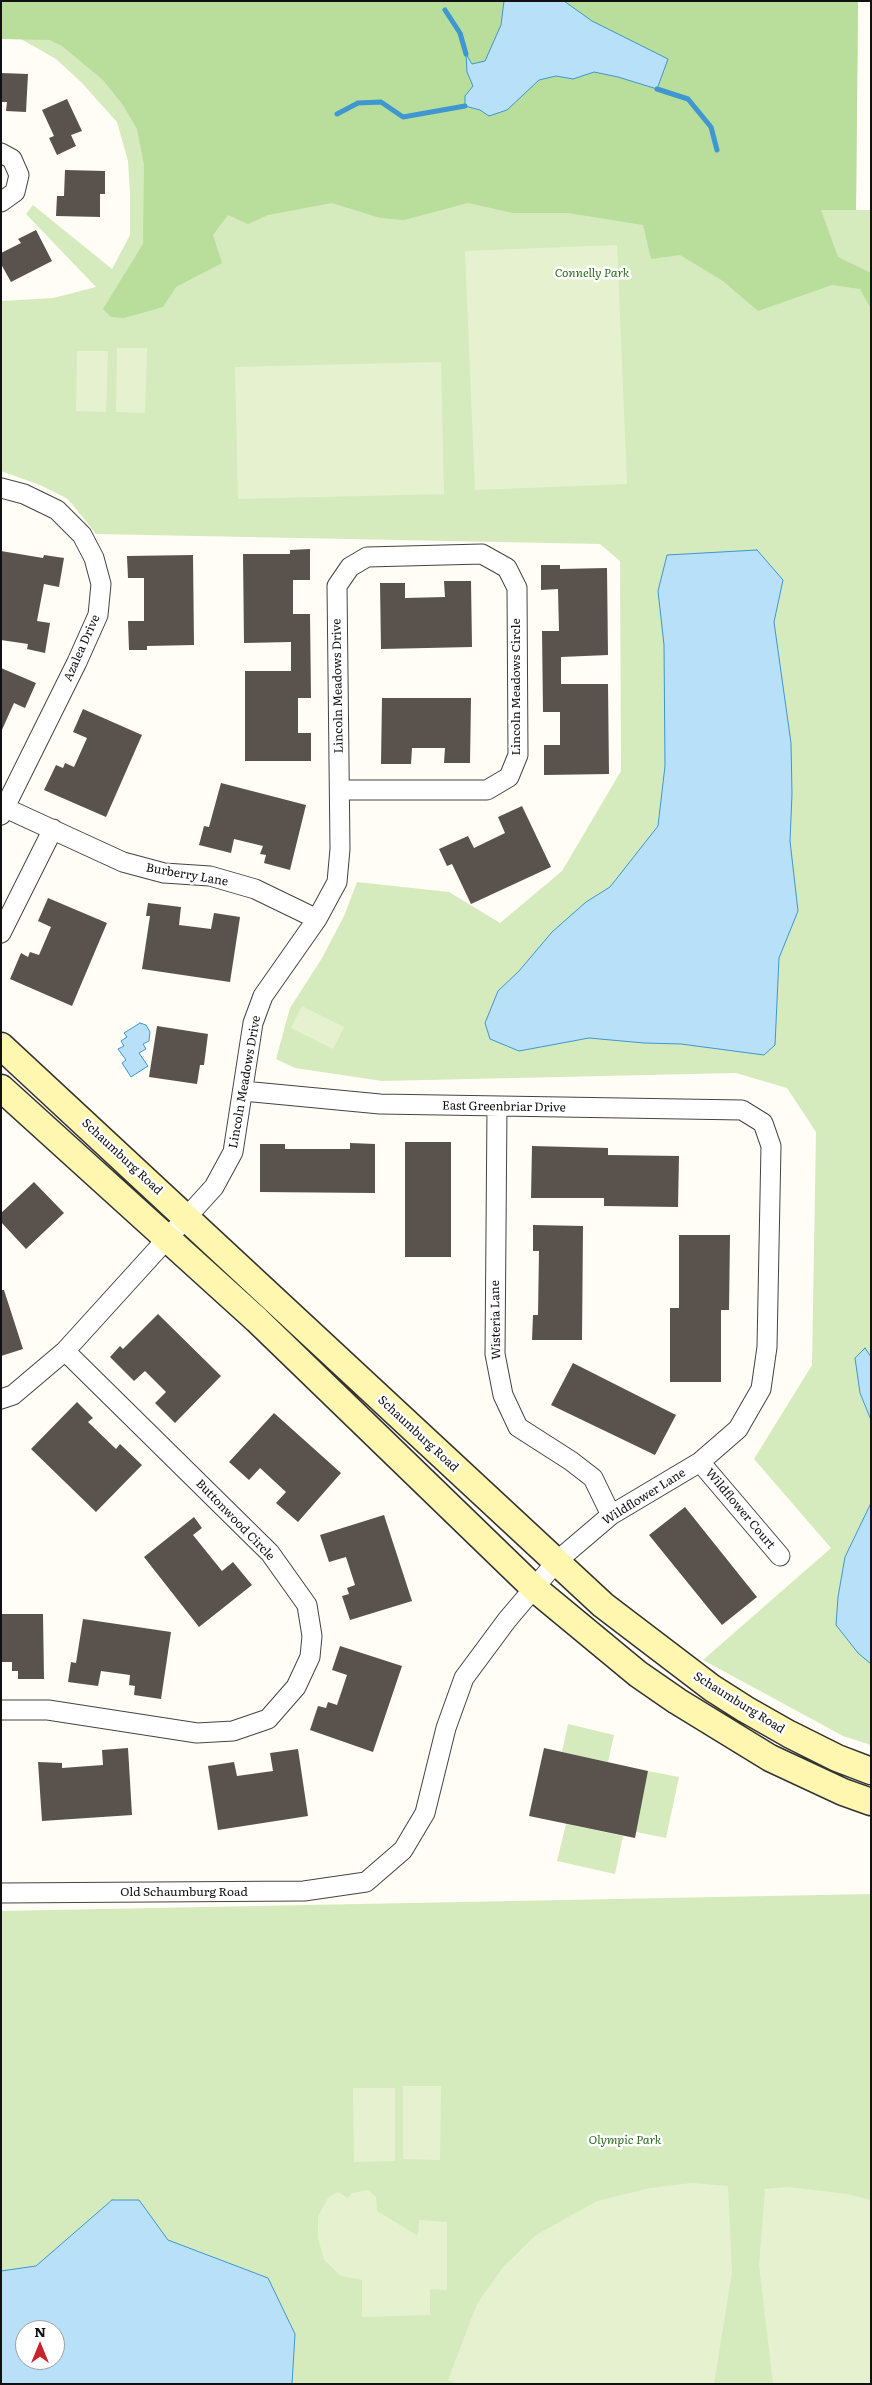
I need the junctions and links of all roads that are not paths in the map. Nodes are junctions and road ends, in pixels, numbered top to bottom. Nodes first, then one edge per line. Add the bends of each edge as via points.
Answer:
1 (1, 152) edge
2 (1, 202) edge
3 (1, 488) edge
4 (367, 557) joint
5 (340, 790) junction
6 (2, 810) edge
7 (53, 829) junction
8 (317, 919) junction
9 (1, 933) edge
10 (1, 1046) edge
11 (1, 1088) edge
12 (243, 1091) junction
13 (497, 1107) junction
14 (763, 1123) joint
15 (187, 1217) junction
16 (166, 1239) junction
17 (65, 1351) junction
18 (1, 1399) edge
19 (700, 1462) junction
20 (611, 1515) junction
21 (780, 1556) dead end
22 (557, 1561) junction
23 (534, 1588) junction
24 (1, 1710) edge
25 (871, 1771) edge
26 (871, 1802) edge
27 (366, 1882) joint
28 (1, 1893) edge

1 - 2 street via 12,159 19,175 15,192
3 - 6 street, Azalea Drive via 24,494 57,510 82,535 94,558 101,584 98,615
4 - 5 street, Lincoln Meadows Drive via 350,567 337,586
4 - 5 street, Lincoln Meadows Circle via 482,554 507,568 516,588 518,756 509,777 487,790
5 - 8 street, Lincoln Meadows Drive via 337,882
6 - 7 street, Burberry Lane
7 - 8 street, Burberry Lane via 123,862 164,873 210,876 255,889
7 - 9 street
8 - 12 street, Lincoln Meadows Drive via 263,996 253,1023
10 - 15 street, Schaumburg Road
11 - 16 street
12 - 13 street, East Greenbriar Drive via 380,1104
12 - 15 street, Lincoln Meadows Drive via 233,1152 214,1187
13 - 14 street, East Greenbriar Drive via 742,1110
13 - 20 street, Wisteria Lane via 495,1354 503,1395 518,1427 593,1478
14 - 19 street, Wildflower Lane via 771,1146 767,1346 761,1389 738,1430
15 - 16 street, Lincoln Meadows Drive
15 - 22 street, Schaumburg Road
16 - 17 street, Lincoln Meadows Drive
16 - 23 street via 257,1320
17 - 18 street, Lincoln Meadows Drive via 13,1395
17 - 24 street, Buttonwood Circle via 270,1553 307,1605 312,1636 310,1657 296,1687 268,1719 233,1731 197,1733 48,1710
19 - 20 street, Wildflower Lane
19 - 21 street, Wildflower Court
20 - 22 street, Wildflower Lane
22 - 23 street, Wildflower Lane
22 - 25 street, Schaumburg Road via 603,1605 712,1688 789,1734
23 - 26 street via 677,1702 770,1758
23 - 27 street, Wildflower Lane via 464,1678 446,1728 425,1813 403,1850
27 - 28 street, Old Schaumburg Road via 304,1891

